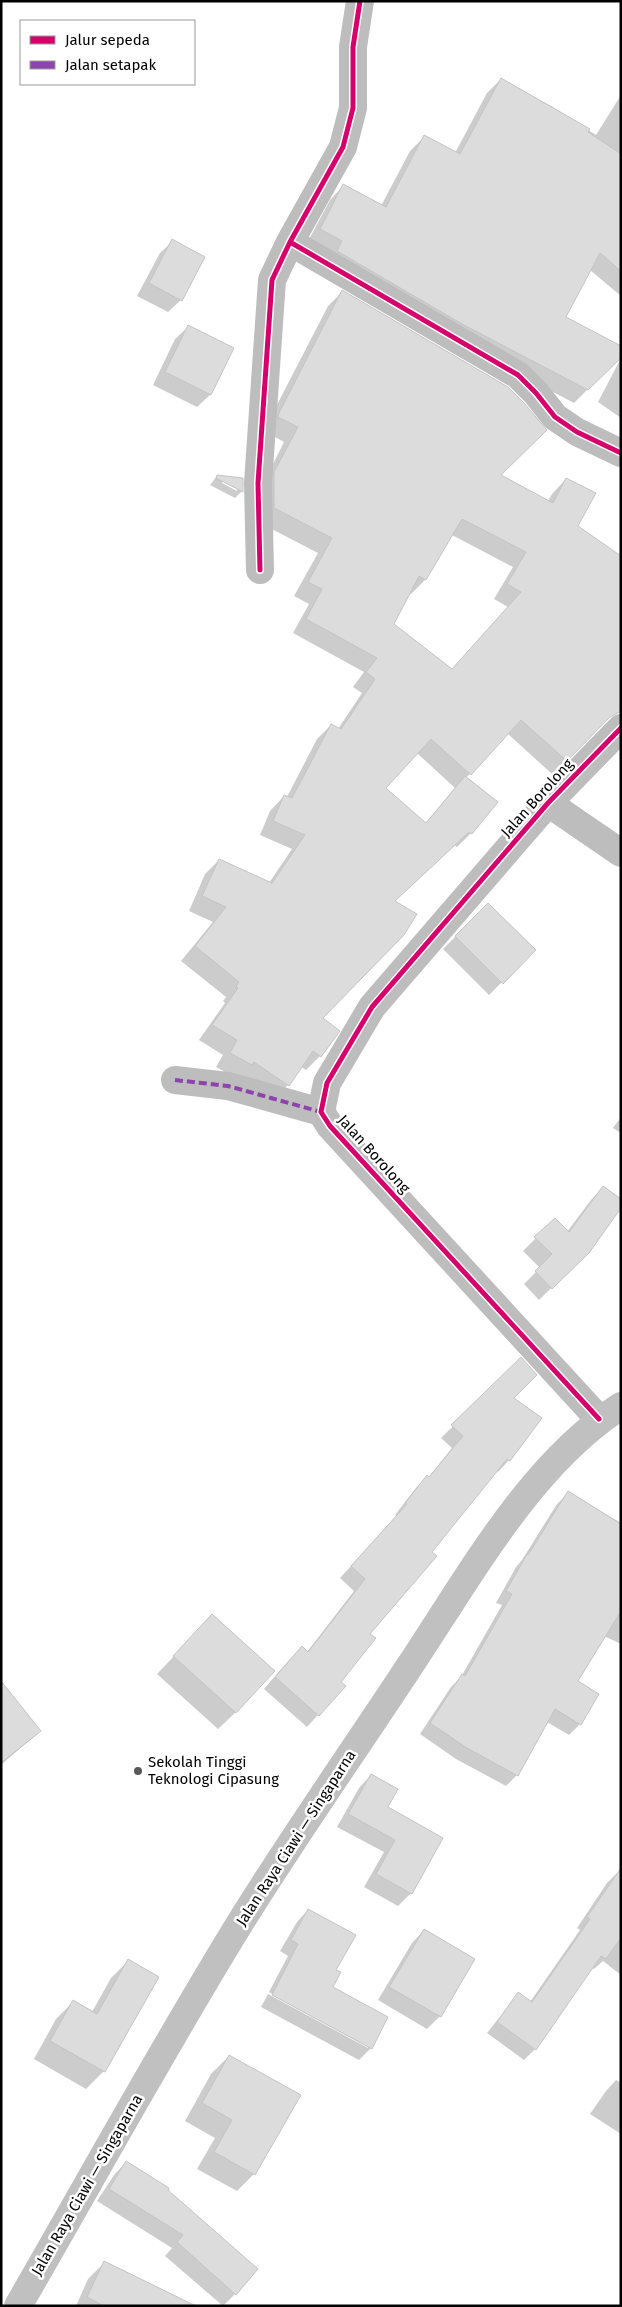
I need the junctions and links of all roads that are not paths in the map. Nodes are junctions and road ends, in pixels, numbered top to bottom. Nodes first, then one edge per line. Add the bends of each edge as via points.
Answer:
1 (360, 1) edge
2 (290, 242) junction
3 (621, 453) edge
4 (260, 570) dead end
5 (621, 728) edge
6 (548, 803) junction
7 (621, 853) edge
8 (175, 1080) dead end
9 (321, 1112) junction
10 (610, 1413) edge
11 (18, 2306) edge

1 - 2 street via 353,46 353,108 343,146
2 - 3 street via 518,375 555,417 577,432
2 - 4 street via 272,280 269,302 258,483
5 - 6 street, Jalan Borolong
6 - 7 street
6 - 9 street, Jalan Borolong via 372,1007 327,1083
8 - 9 street via 228,1086
9 - 10 street, Jalan Borolong via 330,1126
10 - 11 main road, Jalan Raya Ciawi — Singaparna via 563,1452 518,1505 273,1872

